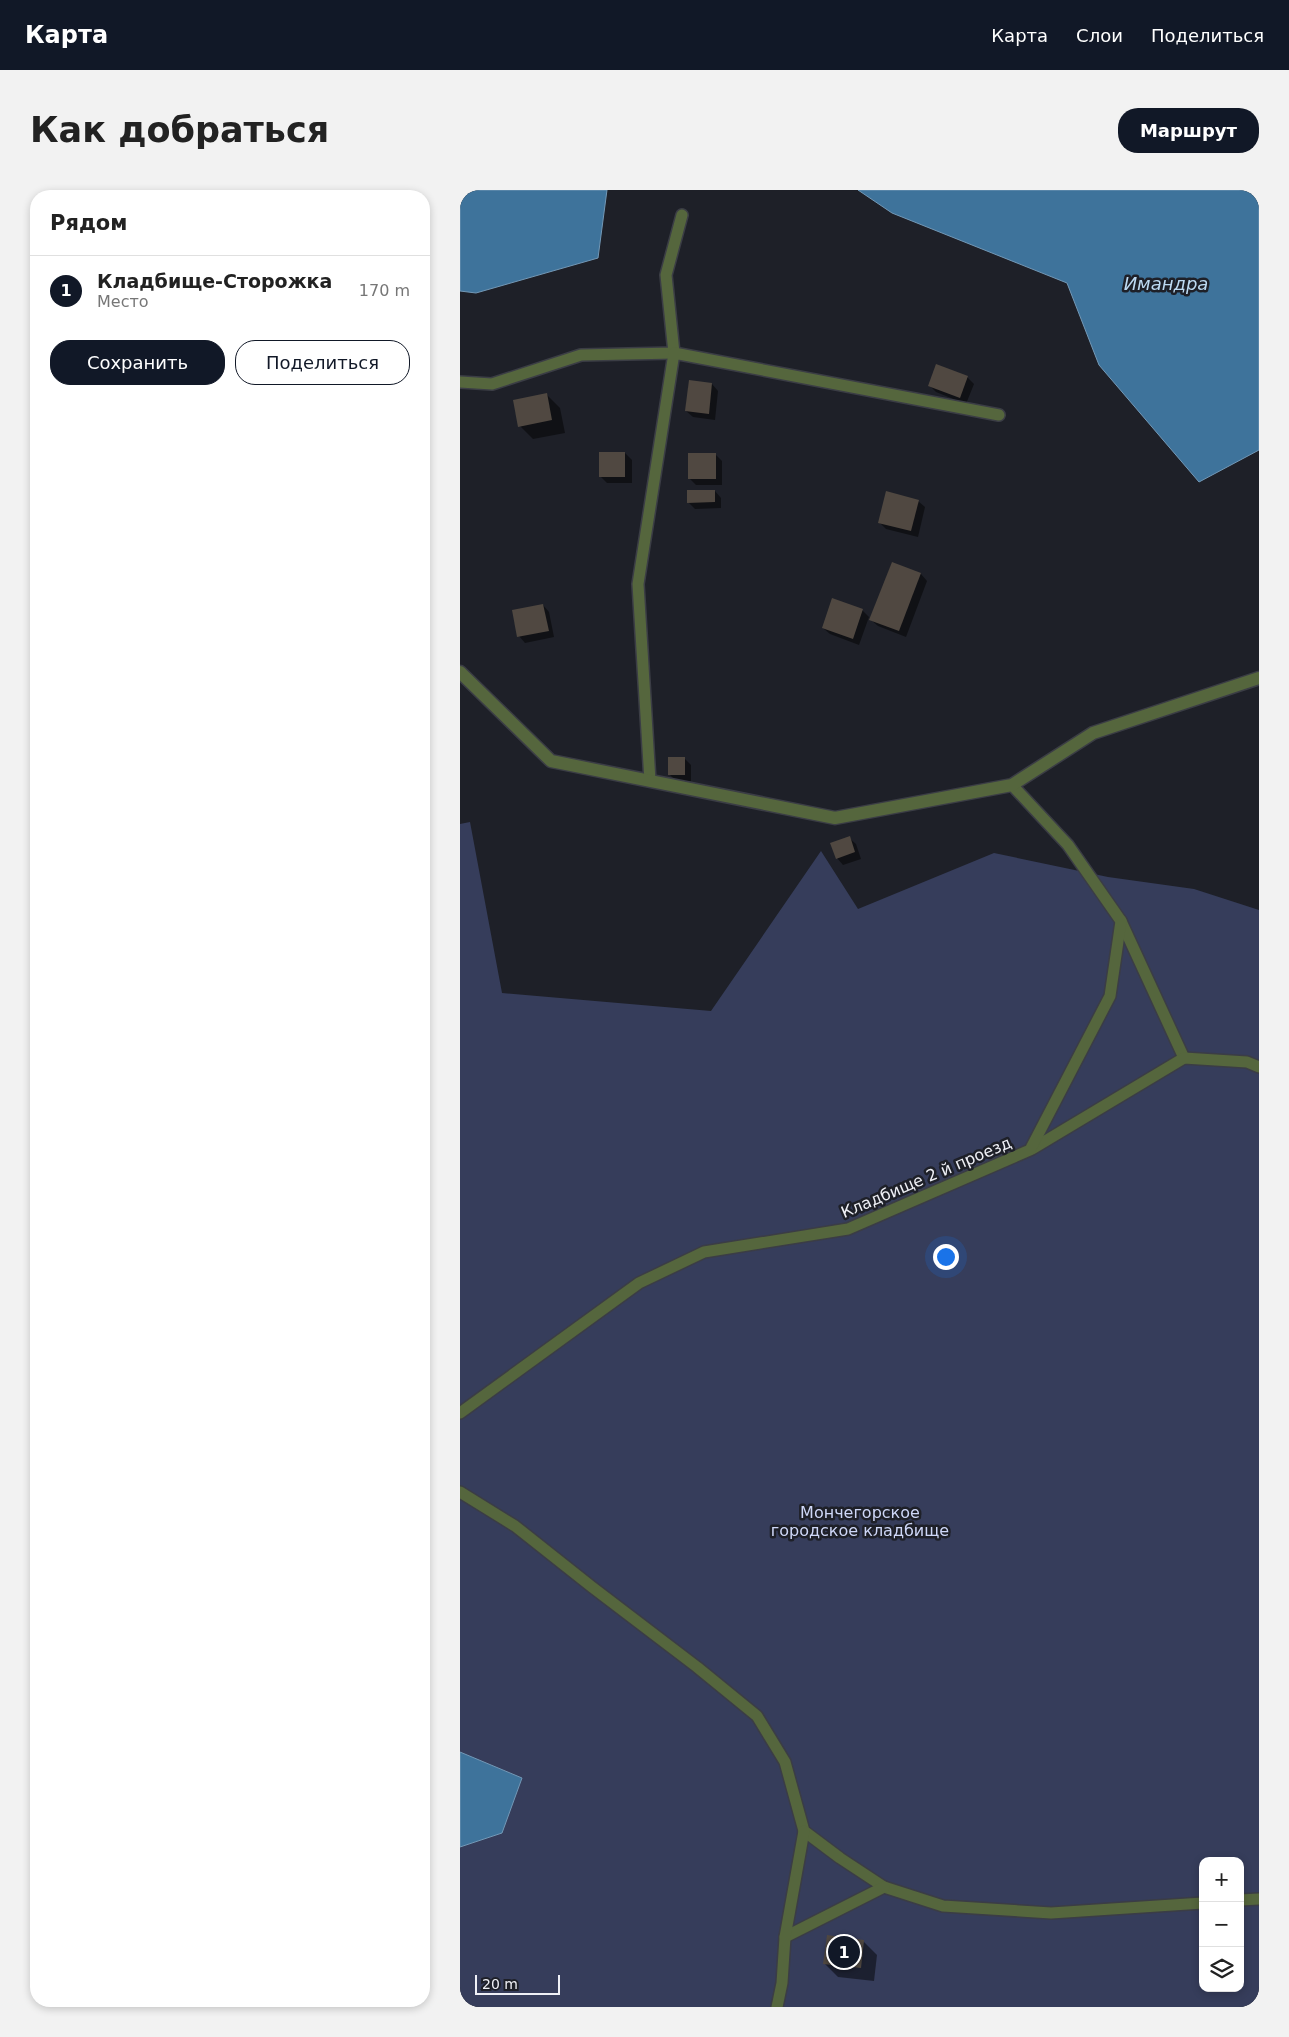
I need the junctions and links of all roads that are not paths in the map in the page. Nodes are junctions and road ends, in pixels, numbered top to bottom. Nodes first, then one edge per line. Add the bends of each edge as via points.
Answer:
1 (682, 215) dead end
2 (674, 353) junction
3 (460, 382) edge
4 (999, 415) dead end
5 (460, 672) edge
6 (1259, 678) edge
7 (650, 780) junction
8 (1012, 785) junction
9 (1120, 921) junction
10 (1259, 1056) edge
11 (1184, 1058) junction
12 (1247, 1062) junction
13 (1259, 1068) edge
14 (1030, 1150) junction
15 (460, 1412) edge
16 (460, 1492) edge
17 (804, 1831) junction
18 (884, 1887) junction
19 (1259, 1899) edge
20 (1244, 1900) edge
21 (1199, 1903) edge
22 (785, 1937) junction
23 (777, 2007) edge

1 - 2 lane via 666,276
2 - 3 lane via 581,355 492,384
2 - 4 lane
2 - 7 lane via 638,584
5 - 7 street via 552,761
6 - 8 street via 1093,732
7 - 8 street via 836,818
8 - 9 lane via 1068,845
9 - 11 lane
9 - 14 lane, Кладбище 2 й проезд via 1110,996
10 - 12 lane
11 - 12 lane
11 - 14 lane
12 - 13 lane
14 - 15 lane, Кладбище 2 й проезд via 848,1229 704,1252 639,1283
16 - 17 lane via 515,1526 757,1716 785,1762
17 - 18 lane
17 - 22 lane
18 - 21 lane via 943,1906 1051,1913
18 - 22 lane
19 - 20 lane
22 - 23 lane

